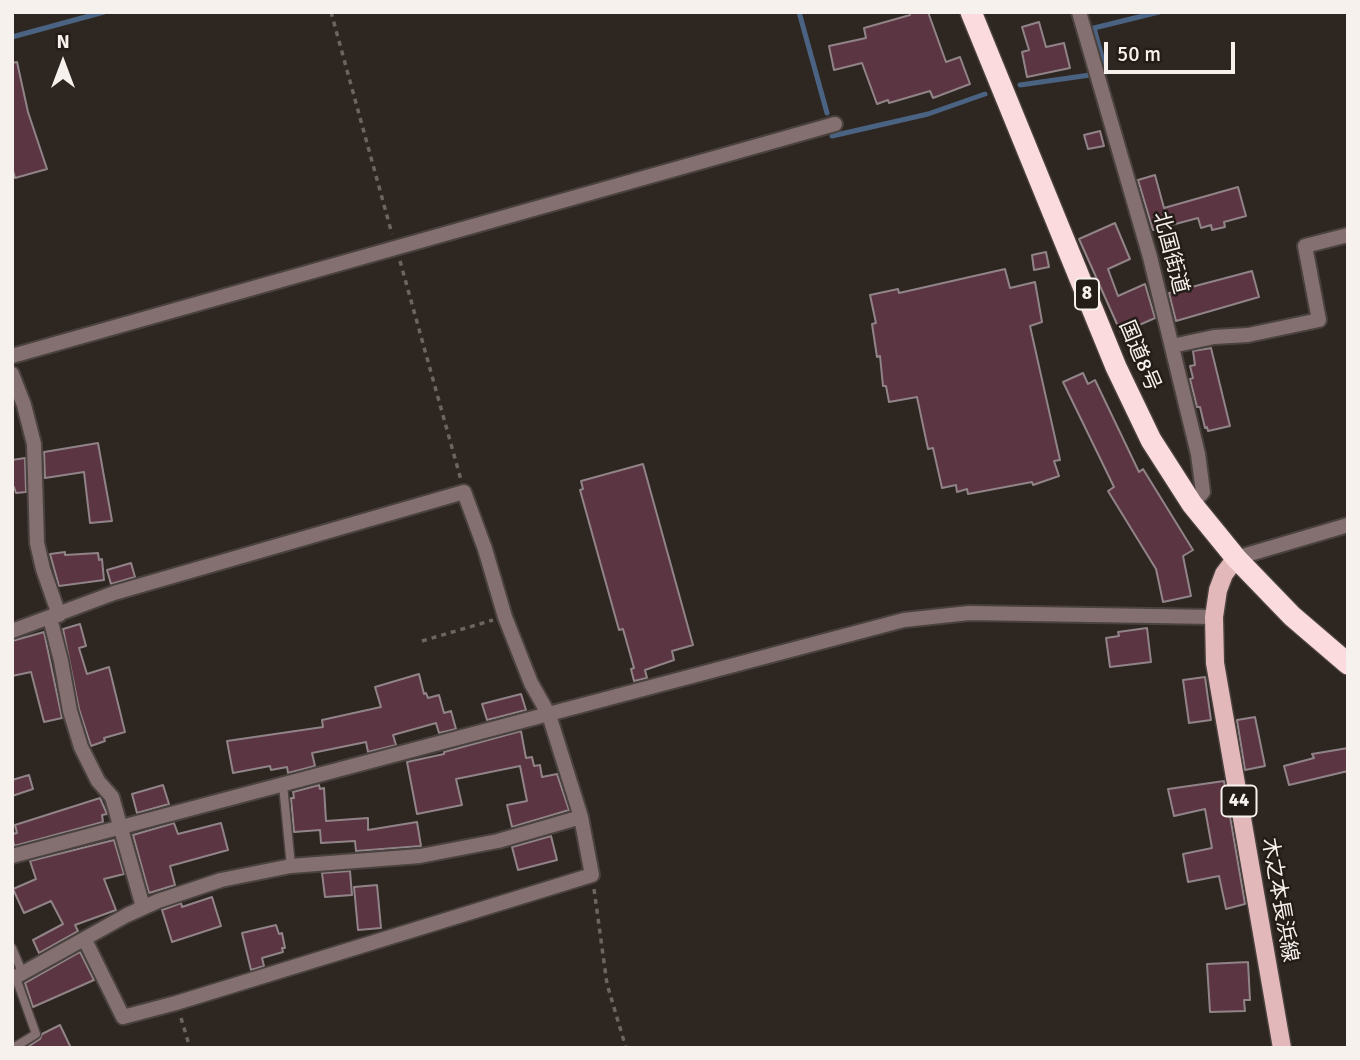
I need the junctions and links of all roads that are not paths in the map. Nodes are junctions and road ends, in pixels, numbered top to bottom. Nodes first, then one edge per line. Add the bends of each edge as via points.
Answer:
1 (971, 12) edge
2 (1079, 12) edge
3 (835, 124) dead end
4 (1348, 235) edge
5 (1172, 346) junction
6 (12, 356) edge
7 (12, 374) edge
8 (18, 407) edge
9 (1192, 504) junction
10 (1348, 525) edge
11 (1236, 558) junction
12 (55, 616) junction
13 (1214, 617) junction
14 (12, 631) edge
15 (1348, 664) edge
16 (549, 715) junction
17 (283, 785) junction
18 (581, 817) junction
19 (122, 827) junction
20 (12, 856) edge
21 (291, 866) junction
22 (143, 907) junction
23 (85, 940) junction
24 (12, 948) edge
25 (17, 977) edge
26 (13, 1048) edge
27 (1282, 1048) edge

1 - 9 highway, 国道8号 / 8 via 1124,386 1151,440
2 - 5 street, 北国街道
3 - 6 street
4 - 5 street via 1305,246 1319,320
5 - 9 street, 北国街道 via 1203,474 1203,492
7 - 8 street
8 - 12 street via 34,444 37,543
9 - 11 highway, 国道8号 / 8
10 - 11 street
11 - 13 main road, 木之本長浜線 / 44 via 1224,574
11 - 15 highway, 国道8号 / 8 via 1292,616
12 - 14 street
12 - 16 street via 114,593 464,492 505,617
12 - 19 street via 69,712 81,747 97,781 112,797
13 - 16 street via 969,613 904,620
13 - 27 main road, 木之本長浜線 / 44 via 1215,663
16 - 17 street
16 - 18 street
17 - 19 street
17 - 21 lane
18 - 21 street via 498,841 420,856
18 - 23 street via 592,875 123,1017
19 - 20 street
19 - 22 street
21 - 22 street via 221,880
22 - 23 street
23 - 25 street
24 - 25 lane
25 - 26 lane via 36,1034

